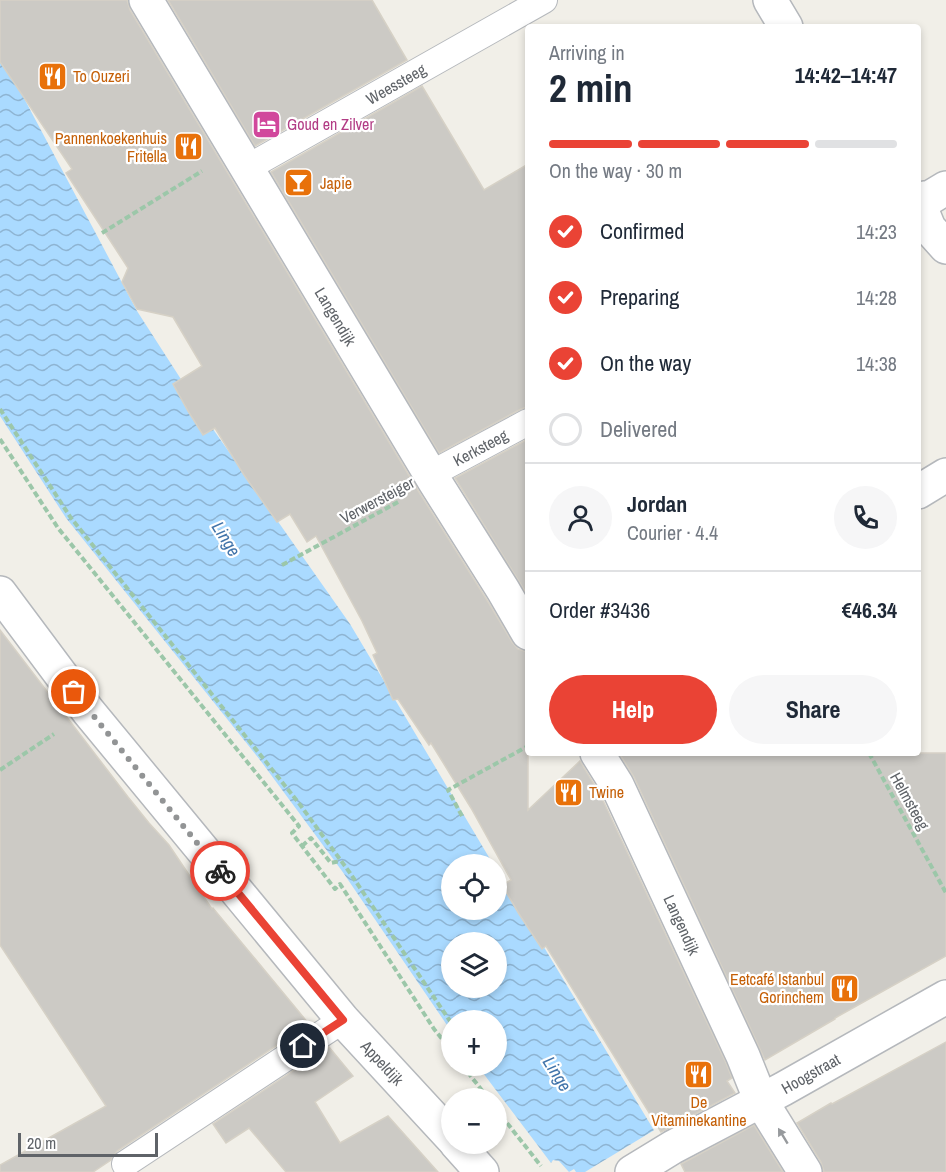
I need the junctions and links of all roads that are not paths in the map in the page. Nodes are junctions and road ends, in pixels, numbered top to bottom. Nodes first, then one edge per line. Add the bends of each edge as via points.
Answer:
1 (146, 0) edge
2 (544, 0) edge
3 (770, 0) edge
4 (784, 24) edge
5 (242, 159) junction
6 (946, 188) edge
7 (921, 199) edge
8 (921, 208) edge
9 (946, 247) edge
10 (525, 424) edge
11 (946, 475) edge
12 (433, 478) junction
13 (921, 490) edge
14 (0, 593) edge
15 (525, 628) edge
16 (599, 756) edge
17 (946, 997) edge
18 (343, 1020) junction
19 (761, 1101) junction
20 (441, 1126) edge
21 (466, 1154) edge
22 (125, 1164) dead end
23 (482, 1172) edge
24 (632, 1172) edge
25 (805, 1172) edge

1 - 5 street, Langendijk
2 - 5 lane, Weessteeg
3 - 4 street
5 - 12 street, Langendijk
6 - 7 street
8 - 9 street via 928,228
10 - 12 lane, Kerksteeg
11 - 13 street
12 - 15 street, Langendijk
14 - 18 street, Appeldijk via 88,711
16 - 19 street, Langendijk via 627,807
17 - 19 street, Hoogstraat
18 - 20 street, Appeldijk
18 - 22 lane
19 - 24 street, Hoogstraat
25 -> 19 street, Langendijk
21 - 23 street

